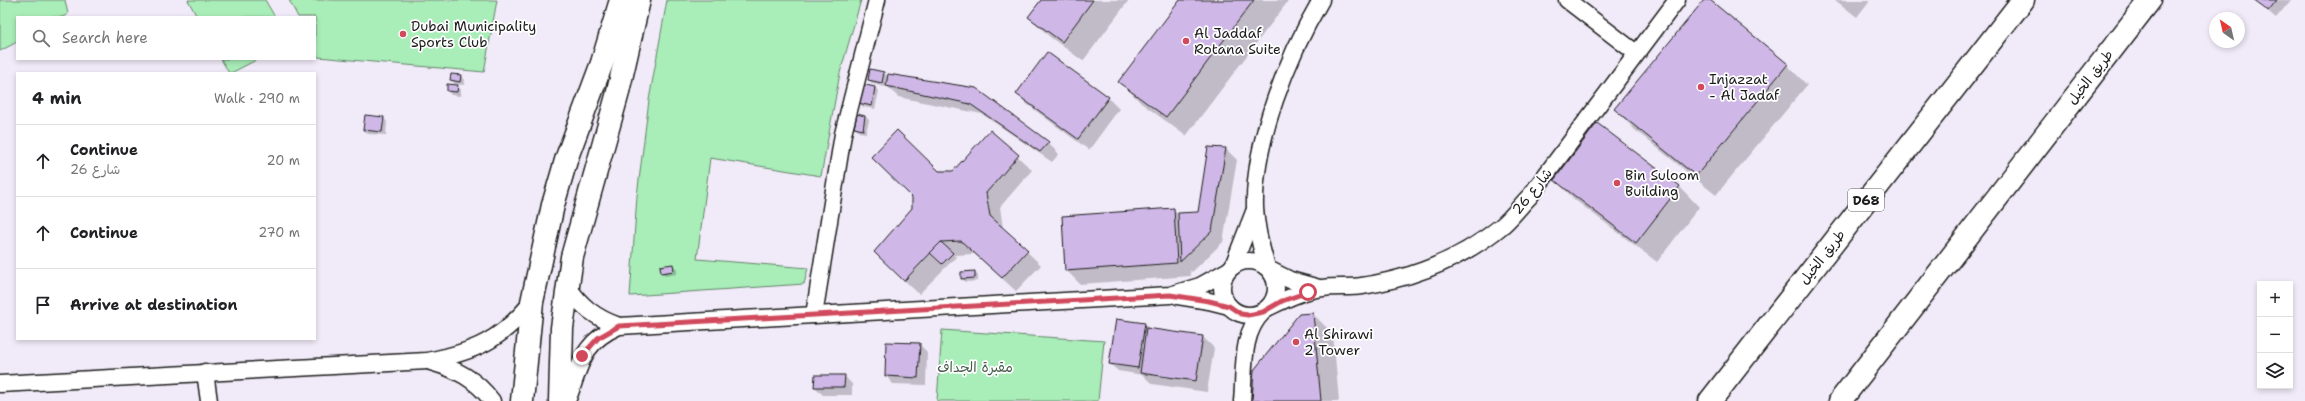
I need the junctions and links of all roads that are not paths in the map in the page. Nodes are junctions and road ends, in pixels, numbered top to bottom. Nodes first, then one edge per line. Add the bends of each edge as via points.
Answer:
1 (621, 0) edge
2 (639, 0) edge
3 (877, 0) edge
4 (1321, 0) edge
5 (1567, 0) edge
6 (1677, 0) edge
7 (2023, 0) edge
8 (2150, 0) edge
9 (1636, 53) junction
10 (1255, 207) junction
11 (1230, 269) junction
12 (1268, 269) junction
13 (567, 285) junction
14 (1322, 288) junction
15 (1170, 295) junction
16 (532, 302) junction
17 (1232, 309) junction
18 (1266, 310) junction
19 (814, 315) junction
20 (619, 326) junction
21 (1246, 350) junction
22 (428, 361) junction
23 (205, 372) junction
24 (0, 384) edge
25 (209, 401) edge
26 (492, 401) edge
27 (522, 401) edge
28 (560, 401) edge
29 (568, 401) edge
30 (1242, 401) edge
31 (1710, 401) edge
32 (1840, 401) edge

1 - 16 main road via 602,63 567,157 553,205
2 - 13 main road via 611,117 578,230
3 - 19 street via 843,134
4 - 10 street via 1300,40 1274,105 1258,174
5 - 9 street
6 - 9 street, شارع 26
7 - 31 main road, طريق الخيل / D68
8 - 32 main road, طريق الخيل
9 - 14 street, شارع 26 via 1530,196 1503,224 1472,247 1437,265 1400,278 1362,286
10 - 11 street
10 - 12 street via 1259,238
11 - 12 street via 1239,263 1254,261
11 - 15 street via 1200,286
11 - 17 street via 1222,286 1222,293
12 - 14 street, شارع 26 via 1300,284
12 - 18 street via 1276,284 1276,293
13 - 20 street via 583,307 600,319
13 - 28 main road via 561,342
14 - 18 street, شارع 26 via 1295,296
15 - 17 street via 1209,301
15 - 19 street
16 - 22 street via 516,321 492,340 476,349
16 - 27 main road
17 - 18 street via 1248,315
17 - 21 street
18 - 21 street via 1250,329 1246,339
19 - 20 street
20 - 29 street via 598,338 582,356
21 - 30 street
22 - 23 street
22 - 26 street via 449,367 469,378
23 - 24 street
23 - 25 street

